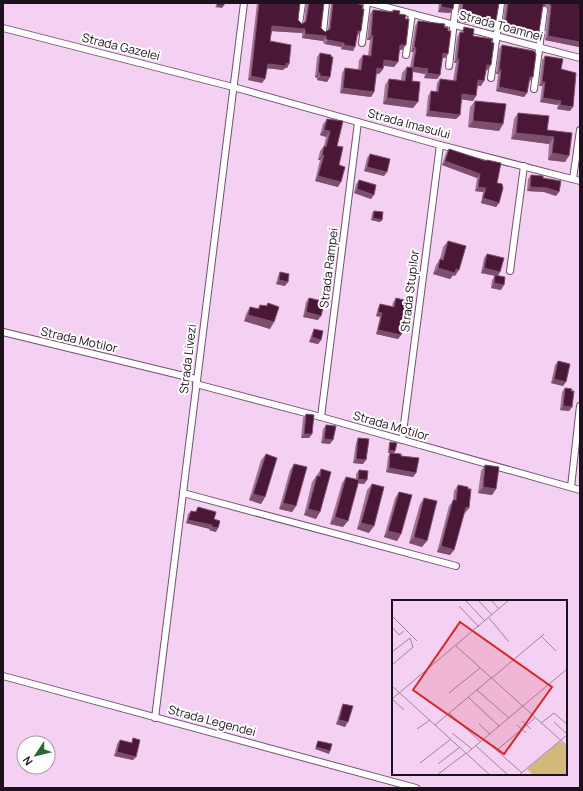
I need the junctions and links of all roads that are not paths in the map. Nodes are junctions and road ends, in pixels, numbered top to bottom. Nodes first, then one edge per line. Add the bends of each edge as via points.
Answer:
1 (244, 3) edge
2 (302, 3) edge
3 (326, 3) edge
4 (367, 3) edge
5 (371, 3) edge
6 (456, 3) edge
7 (501, 3) edge
8 (544, 10) edge
9 (412, 14) junction
10 (299, 24) edge
11 (453, 25) junction
12 (3, 28) edge
13 (322, 32) edge
14 (496, 36) junction
15 (362, 43) dead end
16 (539, 47) junction
17 (406, 55) dead end
18 (580, 58) edge
19 (449, 66) dead end
20 (491, 78) dead end
21 (233, 87) junction
22 (534, 89) dead end
23 (358, 122) junction
24 (580, 130) edge
25 (440, 145) junction
26 (524, 166) junction
27 (573, 179) junction
28 (580, 181) edge
29 (510, 271) dead end
30 (3, 332) edge
31 (196, 381) junction
32 (580, 406) edge
33 (321, 417) junction
34 (402, 440) junction
35 (571, 487) junction
36 (580, 490) edge
37 (183, 493) junction
38 (456, 566) dead end
39 (3, 676) edge
40 (155, 718) junction
41 (416, 788) edge

1 - 21 street, Strada Livezi
2 - 10 street
3 - 13 street
4 - 15 street
5 - 9 street, Strada Toamnei
6 - 11 street
7 - 14 street
8 - 16 street
9 - 11 street, Strada Toamnei
9 - 17 street
11 - 14 street, Strada Toamnei
11 - 19 street
12 - 21 street, Strada Gazelei
14 - 16 street, Strada Toamnei
14 - 20 street
16 - 18 street, Strada Toamnei
16 - 22 street
21 - 23 street, Strada Imasului
21 - 31 street, Strada Livezi
23 - 25 street, Strada Imasului
23 - 33 street, Strada Rampei
24 - 27 street
25 - 26 street, Strada Imasului
25 - 34 street, Strada Stupilor
26 - 27 street, Strada Imasului
26 - 29 street
27 - 28 street, Strada Imasului
30 - 31 street, Strada Motilor
31 - 33 street, Strada Motilor
31 - 37 street, Strada Livezi
32 - 35 street
33 - 34 street, Strada Motilor
34 - 35 street, Strada Motilor
35 - 36 street, Strada Motilor
37 - 38 street
37 - 40 street, Strada Livezi
39 - 40 street, Strada Legendei
40 - 41 street, Strada Legendei

